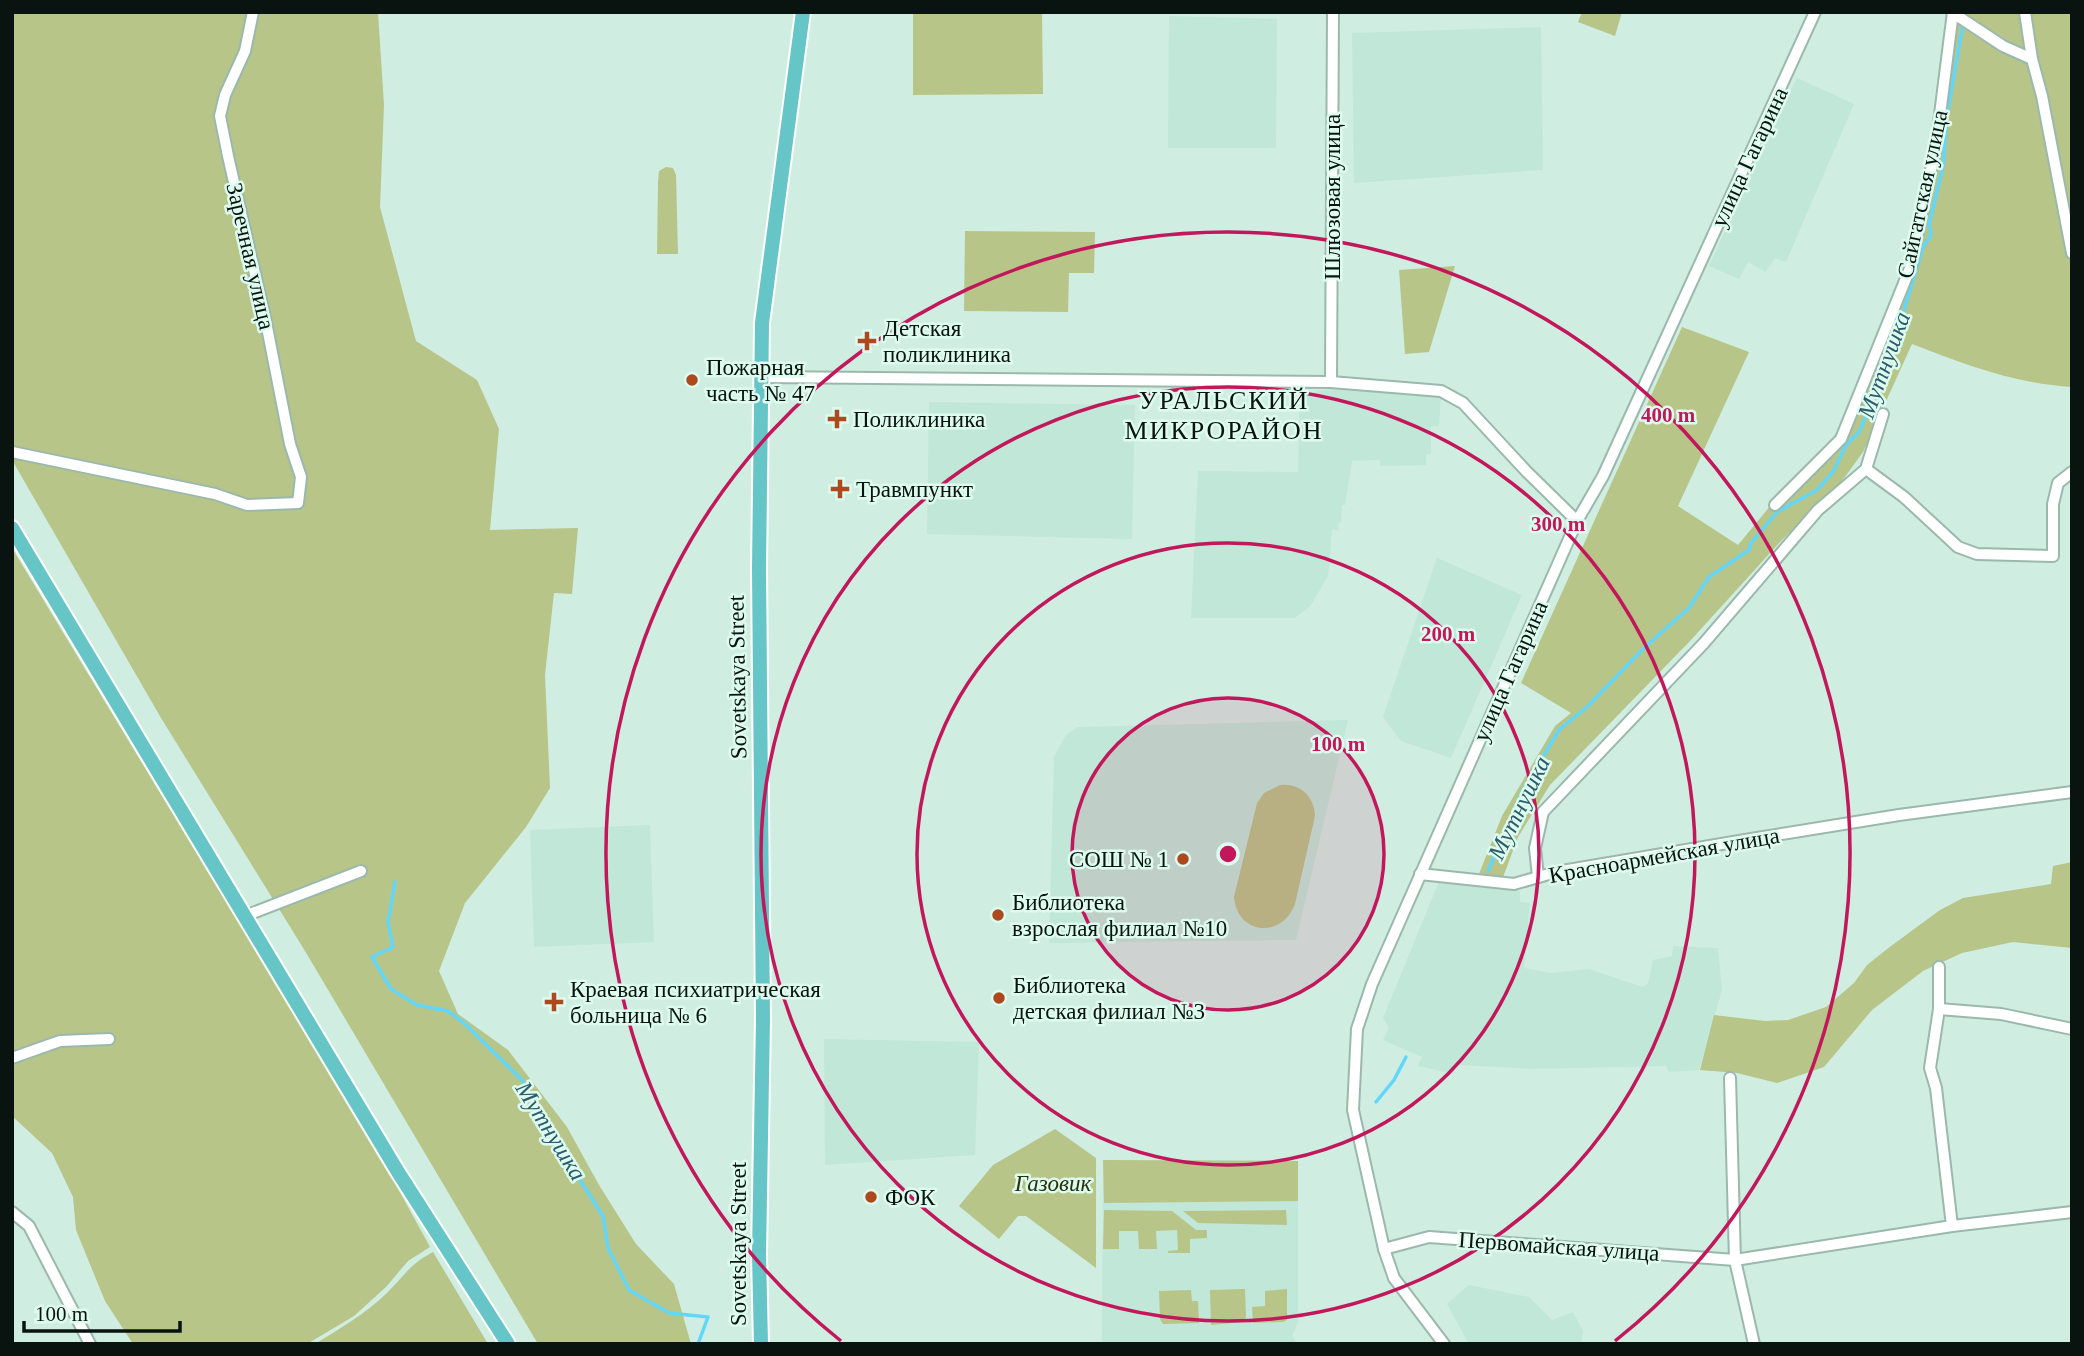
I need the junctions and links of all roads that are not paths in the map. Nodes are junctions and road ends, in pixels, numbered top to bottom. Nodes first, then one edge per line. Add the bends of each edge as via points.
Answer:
1 (253, 12) edge
2 (803, 12) edge
3 (1333, 12) edge
4 (1815, 12) edge
5 (1953, 12) edge
6 (2025, 12) edge
7 (2032, 59) junction
8 (2072, 253) edge
9 (761, 376) junction
10 (1331, 382) junction
11 (1883, 414) dead end
12 (12, 452) edge
13 (1866, 469) junction
14 (2072, 472) edge
15 (1775, 505) dead end
16 (1577, 521) junction
17 (12, 528) edge
18 (2072, 792) edge
19 (361, 871) dead end
20 (1420, 874) junction
21 (1538, 877) junction
22 (245, 916) junction
23 (1939, 968) dead end
24 (1939, 1009) junction
25 (2072, 1029) edge
26 (109, 1038) dead end
27 (12, 1058) edge
28 (1730, 1078) dead end
29 (12, 1212) edge
30 (2072, 1212) edge
31 (1952, 1226) junction
32 (1384, 1249) junction
33 (1735, 1260) junction
34 (90, 1344) edge
35 (508, 1344) edge
36 (761, 1344) edge
37 (1444, 1344) edge
38 (1754, 1344) edge

1 - 12 street, Заречная улица via 245,51 220,116 300,477 298,503 247,505 215,494
2 - 9 main road, Sovetskaya Street via 763,303
3 - 10 street, Шлюзовая улица
4 - 16 street, улица Гагарина via 1603,477
5 - 7 street via 2003,46
5 - 15 street, Сайгатская улица via 1936,146 1911,266 1841,439
6 - 7 street
7 - 8 street
9 - 10 street
9 - 36 main road, Sovetskaya Street
10 - 16 street via 1441,391 1463,402
11 - 13 street
13 - 14 street via 1958,547 1977,554 2053,556 2053,504 2058,483
13 - 21 street, Красноармейская улица via 1818,510 1704,643 1543,813 1535,848
16 - 20 street, улица Гагарина
17 - 22 main road
18 - 21 street, Красноармейская улица via 1860,821
19 - 22 street
20 - 21 street via 1514,884
20 - 32 street, улица Гагарина via 1357,1029 1353,1110
22 - 35 main road via 398,1172
23 - 24 street
24 - 25 street via 2001,1014
24 - 31 street via 1930,1068
26 - 27 street via 60,1041
28 - 33 street
29 - 34 street via 29,1226
30 - 31 street, Первомайская улица
31 - 33 street, Первомайская улица
32 - 33 street, Первомайская улица via 1429,1237
32 - 37 street, улица Гагарина via 1394,1278
33 - 38 street

